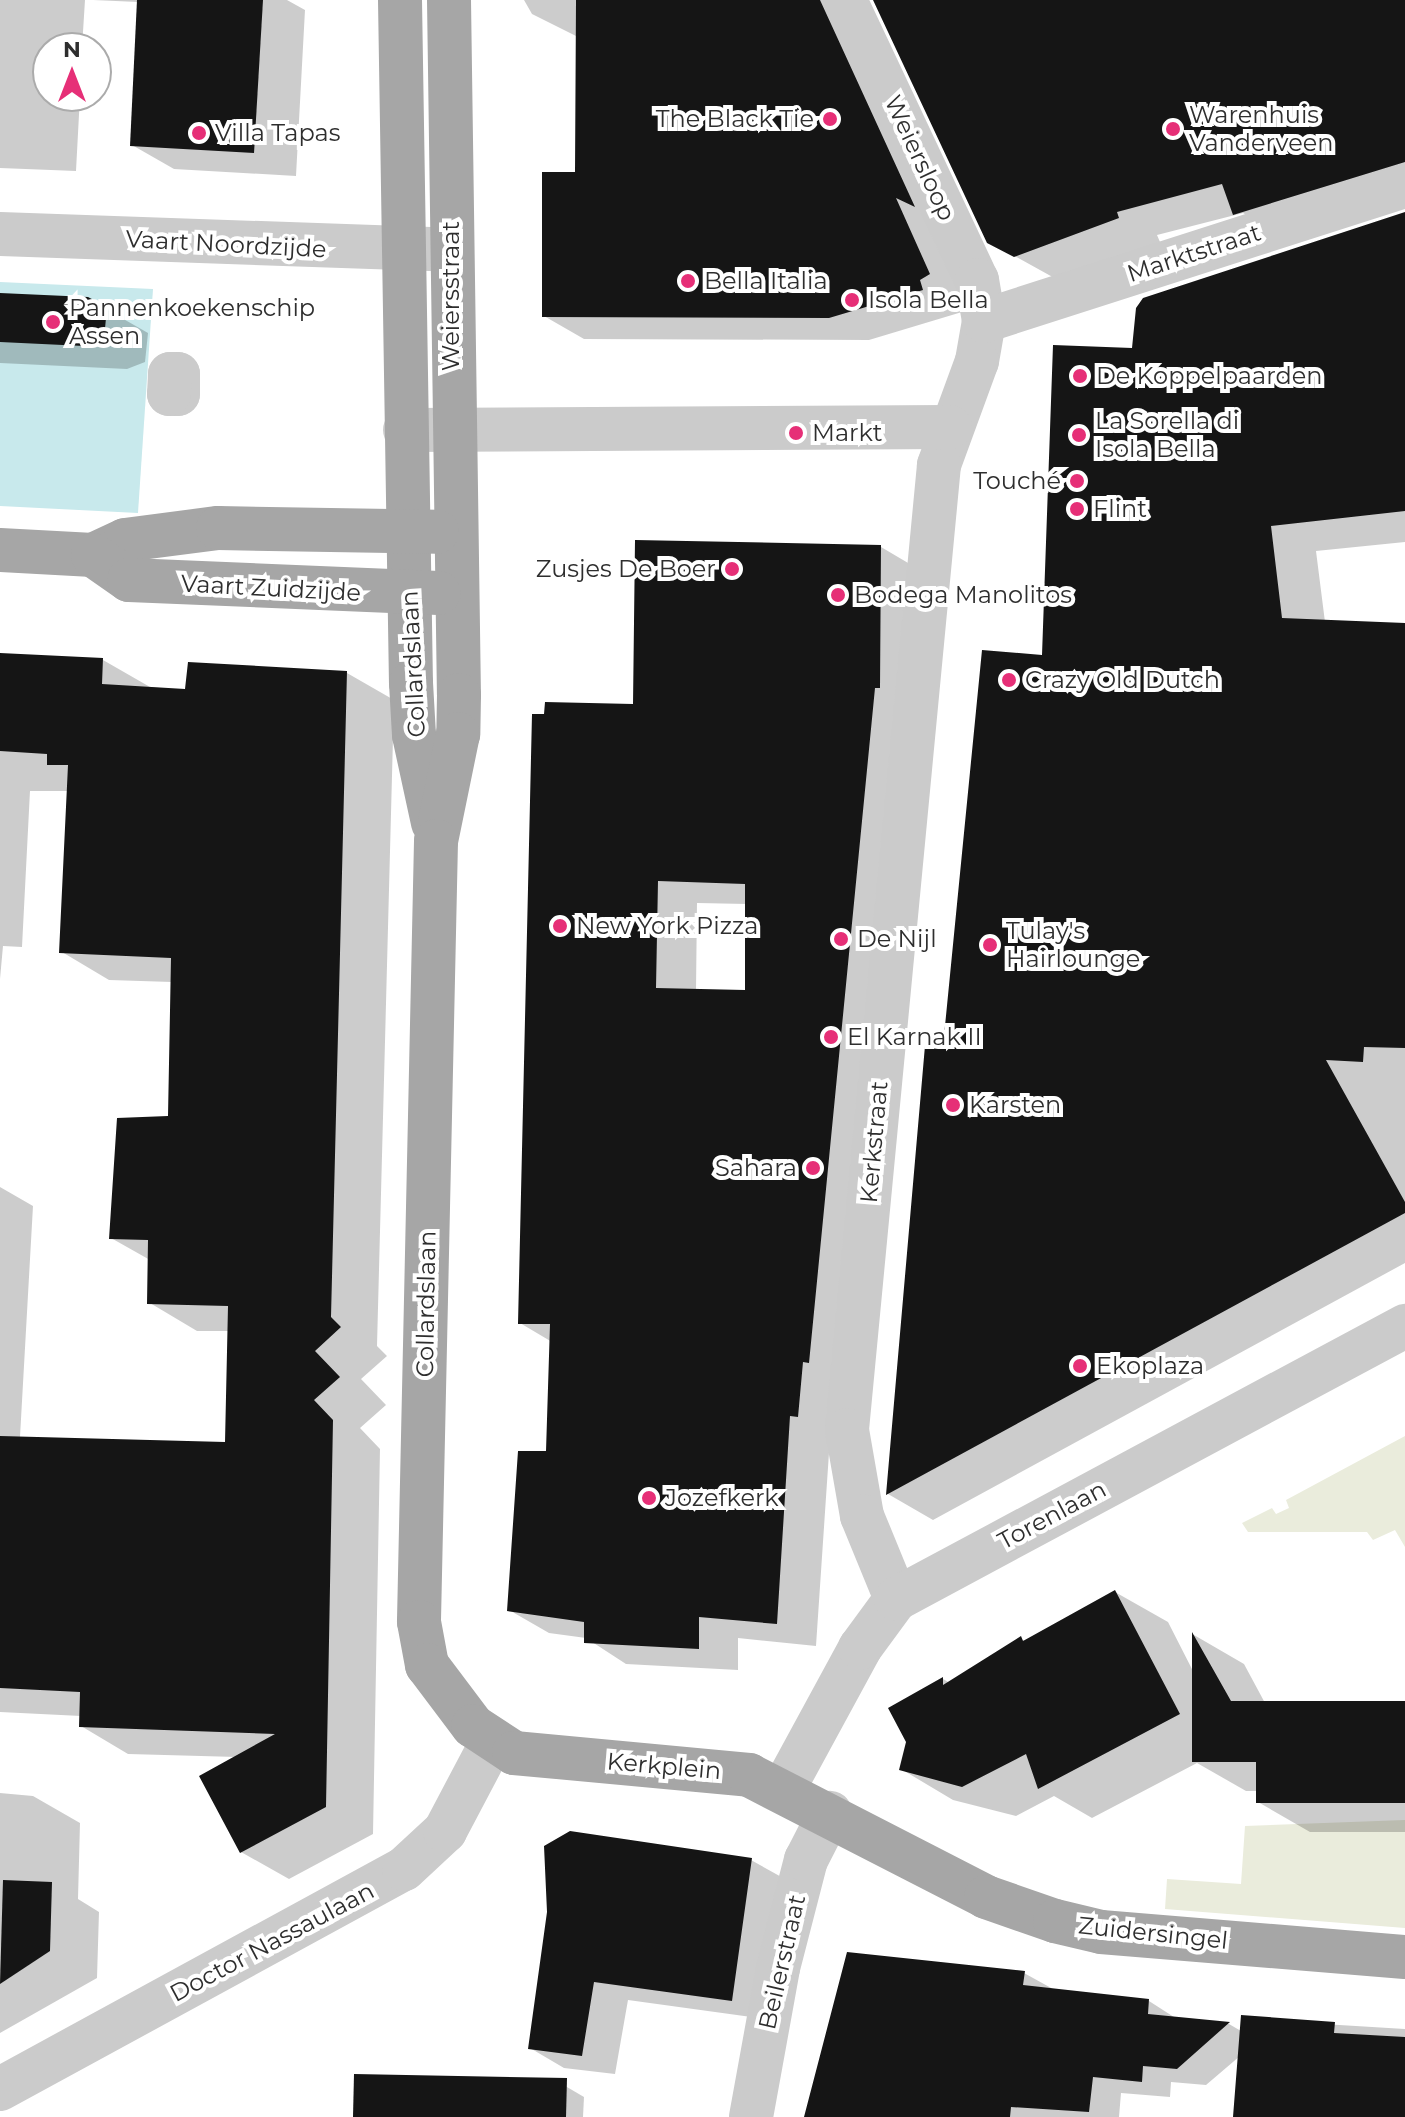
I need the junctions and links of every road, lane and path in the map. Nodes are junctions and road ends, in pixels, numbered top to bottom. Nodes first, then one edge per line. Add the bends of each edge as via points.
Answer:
1 (400, 0) edge
2 (449, 0) edge
3 (845, 0) edge
4 (1405, 186) edge
5 (0, 234) edge
6 (452, 250) junction
7 (400, 252) junction
8 (984, 321) junction
9 (950, 427) junction
10 (453, 429) junction
11 (405, 430) junction
12 (456, 532) junction
13 (407, 533) junction
14 (0, 550) edge
15 (93, 555) junction
16 (457, 592) junction
17 (409, 594) junction
18 (436, 841) junction
19 (1405, 1326) edge
20 (896, 1599) junction
21 (492, 1742) junction
22 (783, 1790) junction
23 (830, 1813) junction
24 (1405, 1957) edge
25 (0, 2089) edge
26 (751, 2117) edge

1 - 7 main road, Weiersstraat
2 - 6 main road, Weiersstraat
3 - 8 street, Weiersloop via 977,280
4 - 8 street, Marktstraat
5 - 7 street, Vaart Noordzijde
6 - 7 street, Vaart Noordzijde
6 - 10 main road, Weiersstraat
7 - 11 main road, Weiersstraat
8 - 9 street via 977,361
9 - 10 street
9 - 20 street, Kerkstraat via 939,465 847,1430 862,1516
10 - 11 street
10 - 12 main road, Weiersstraat
11 - 13 main road, Weiersstraat
12 - 13 main road
12 - 16 main road, Weiersstraat
13 - 15 main road via 218,528 125,540
13 - 17 main road, Collardslaan
14 - 15 main road
15 - 17 main road, Vaart Zuidzijde via 129,580
16 - 17 main road, Vaart Zuidzijde
16 - 18 main road, Collardslaan via 458,734
17 - 18 main road, Collardslaan via 414,735
18 - 21 main road, Collardslaan via 419,1622 427,1665 446,1695
19 - 20 street, Torenlaan
20 - 22 street, Torenlaan via 860,1648
21 - 22 main road, Kerkplein via 537,1758 710,1767 749,1775
21 - 25 street, Doctor Nassaulaan via 445,1831 404,1869
22 - 23 main road, Kerkplein
23 - 24 main road, Zuidersingel via 986,1897 1055,1921 1101,1932
23 - 26 street, Beilerstraat via 806,1860

